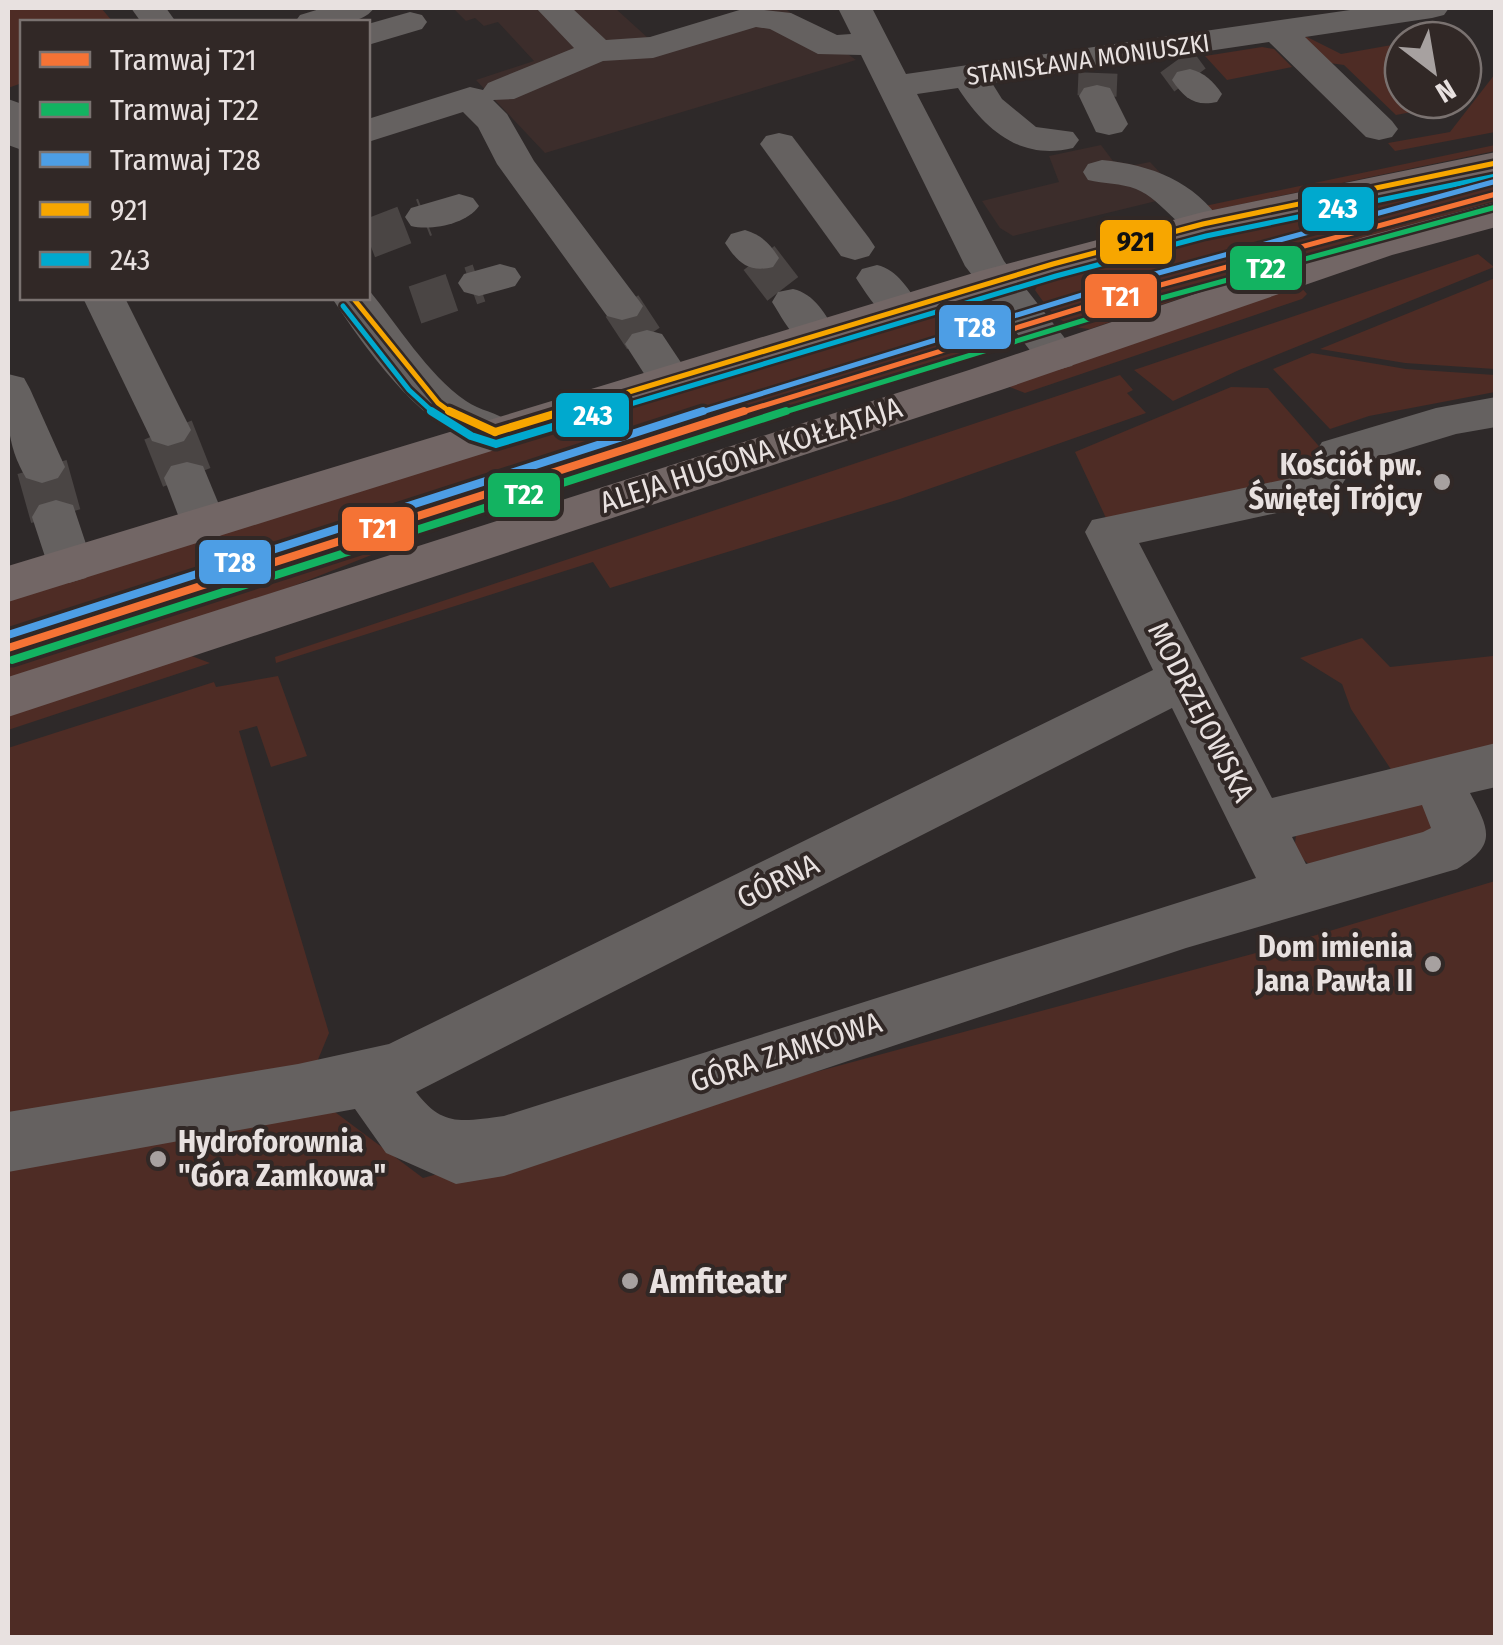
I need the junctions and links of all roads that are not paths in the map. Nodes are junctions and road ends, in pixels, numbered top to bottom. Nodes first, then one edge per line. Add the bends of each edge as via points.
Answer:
1 (356, 8) edge
2 (552, 8) edge
3 (855, 8) edge
4 (1208, 8) edge
5 (1432, 8) edge
6 (1359, 13) edge
7 (318, 20) edge
8 (410, 22) dead end
9 (1279, 32) junction
10 (370, 34) edge
11 (1239, 38) junction
12 (876, 44) junction
13 (597, 51) junction
14 (969, 76) junction
15 (898, 86) junction
16 (486, 94) junction
17 (8, 110) edge
18 (1379, 129) dead end
19 (370, 130) edge
20 (20, 135) edge
21 (1060, 140) dead end
22 (779, 144) dead end
23 (1496, 163) edge
24 (1102, 172) dead end
25 (1496, 214) edge
26 (1203, 224) junction
27 (877, 278) junction
28 (996, 280) junction
29 (105, 300) edge
30 (415, 305) tunnel mouth
31 (622, 306) tunnel mouth
32 (361, 309) edge
33 (1057, 356) junction
34 (8, 389) edge
35 (1496, 412) edge
36 (168, 430) tunnel mouth
37 (495, 432) junction
38 (42, 466) tunnel mouth
39 (187, 478) tunnel mouth
40 (56, 517) tunnel mouth
41 (203, 524) junction
42 (69, 565) junction
43 (8, 584) edge
44 (1185, 678) junction
45 (8, 697) edge
46 (1496, 765) edge
47 (1436, 779) junction
48 (1258, 826) junction
49 (1292, 891) junction
50 (368, 1078) junction
51 (8, 1142) edge

1 - 7 street
2 - 13 street
3 - 12 street
4 - 11 street
5 - 6 street, STANISŁAWA MONIUSZKI
6 - 9 street, STANISŁAWA MONIUSZKI
8 - 10 street
9 - 11 street, STANISŁAWA MONIUSZKI
9 - 18 street
11 - 14 street, STANISŁAWA MONIUSZKI via 1184,71 1098,88
12 - 13 street via 831,46 779,20 754,16 653,47
12 - 15 street
13 - 16 street
14 - 15 street, STANISŁAWA MONIUSZKI
14 - 21 street via 988,106 1026,138
15 - 28 street
16 - 19 street
16 - 31 street via 516,164
17 - 20 street
22 - 27 street
23 - 26 main road
24 - 26 street via 1166,186
25 - 33 main road, ALEJA HUGONA KOŁŁĄTAJA via 1378,246
26 - 28 main road
27 - 28 main road
27 - 37 main road via 805,318 658,361
28 - 33 street
29 - 36 street
30 - 32 street
32 - 37 street via 438,403
33 - 45 main road, ALEJA HUGONA KOŁŁĄTAJA
34 - 38 street
35 - 44 street, MODRZEJOWSKA via 1338,453 1316,489 1109,532
37 - 41 main road
39 - 41 street
40 - 42 street
41 - 42 main road
42 - 43 main road
44 - 48 street, MODRZEJOWSKA
44 - 50 street, GÓRNA via 397,1071
46 - 47 street
47 - 48 street
47 - 49 street, GÓRA ZAMKOWA via 1460,839 1437,852
48 - 49 street, MODRZEJOWSKA
49 - 50 street, GÓRA ZAMKOWA via 504,1146 456,1153 408,1132
50 - 51 street

